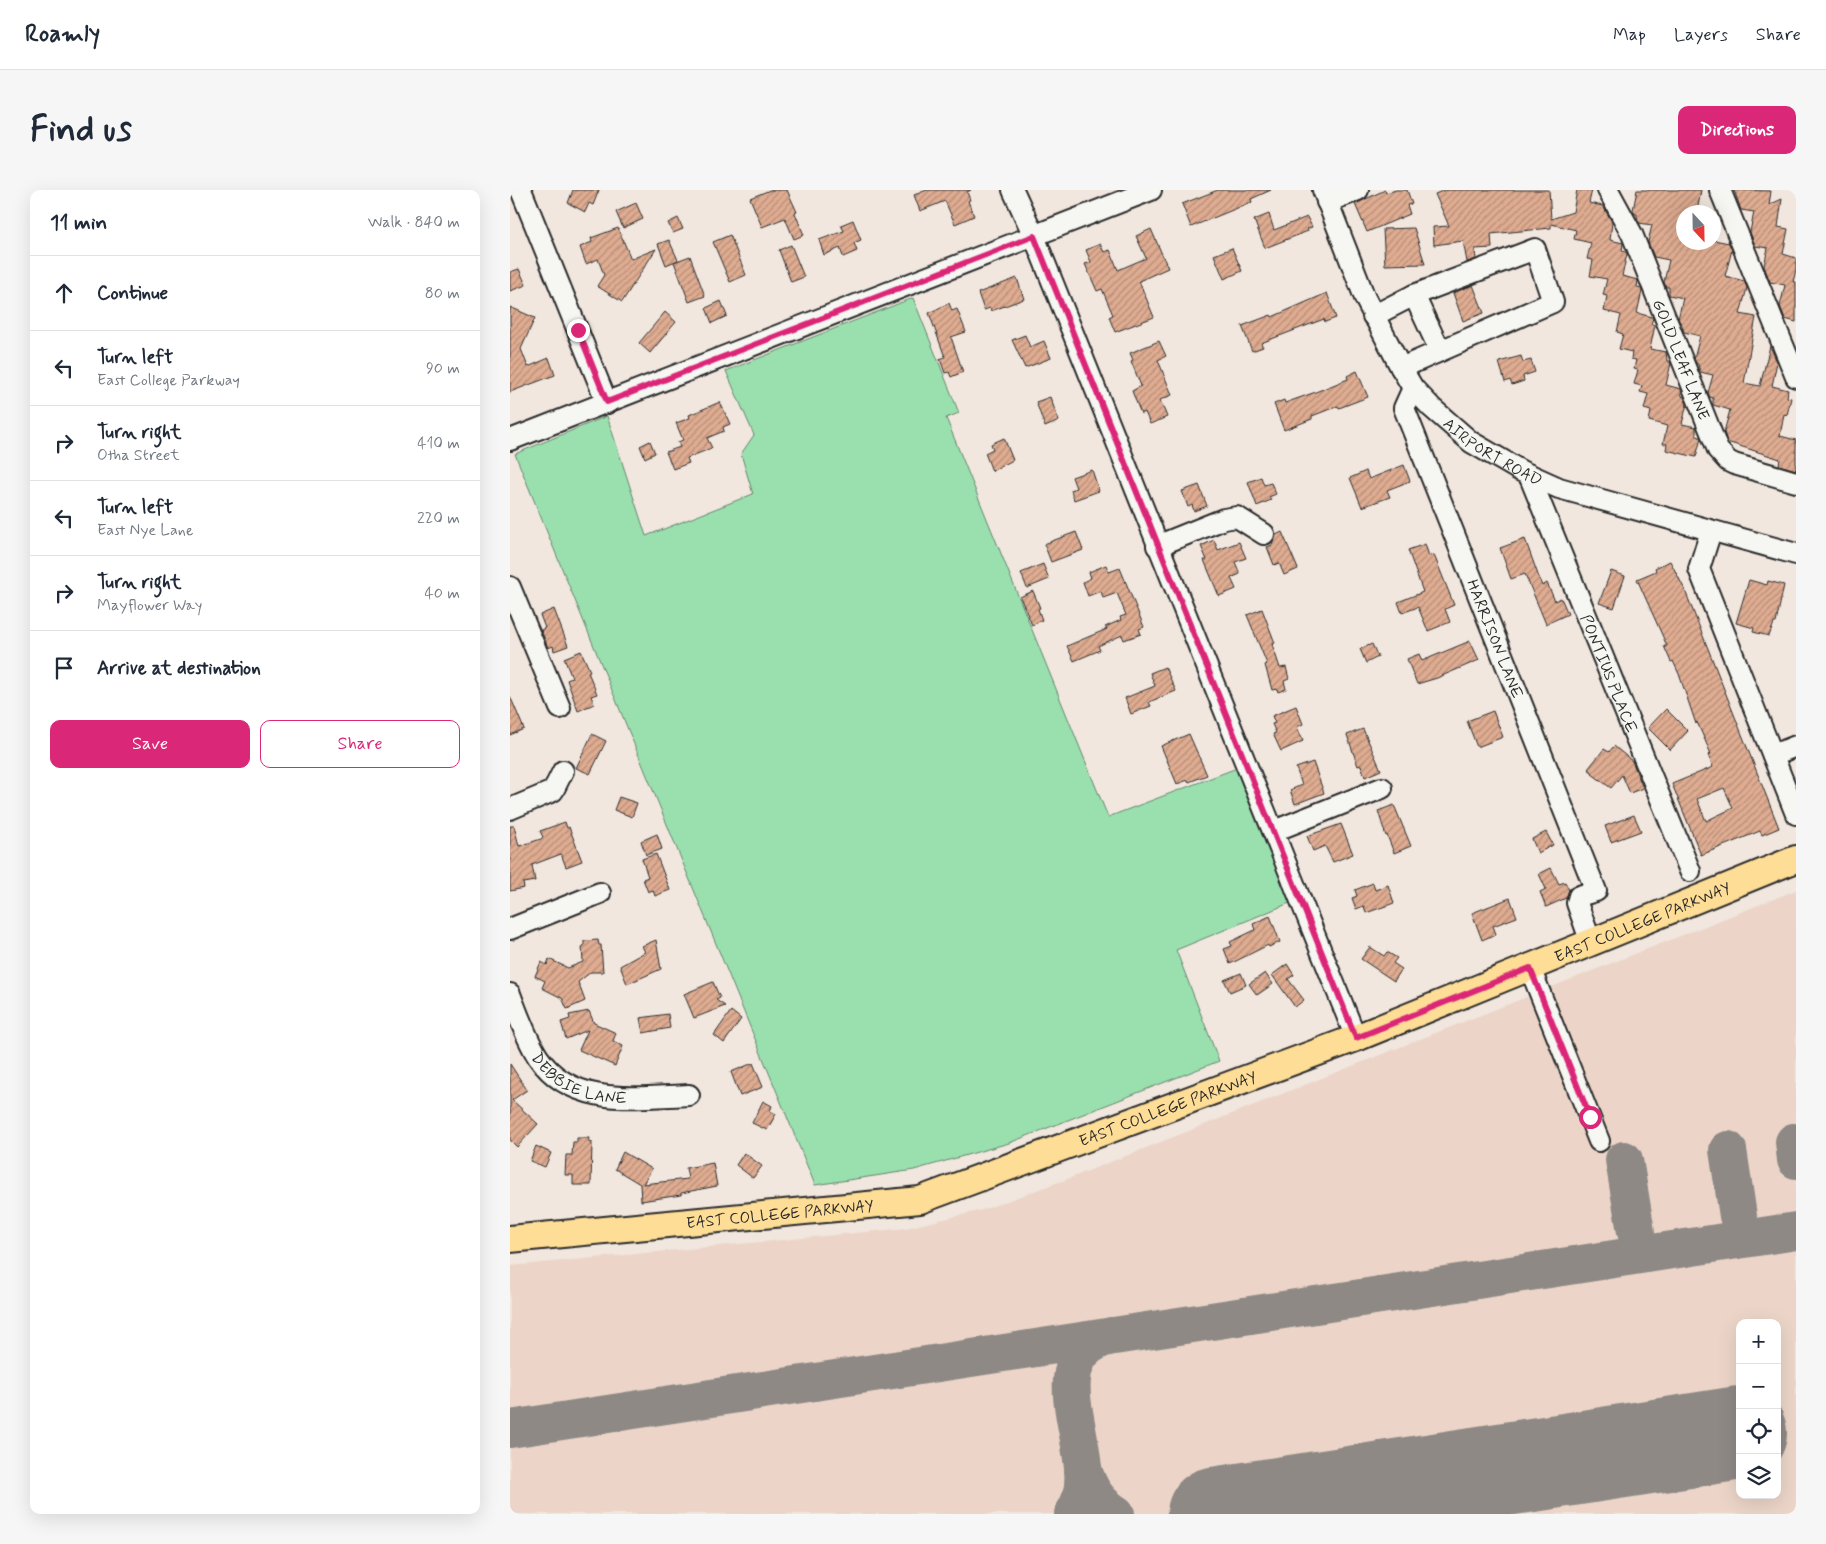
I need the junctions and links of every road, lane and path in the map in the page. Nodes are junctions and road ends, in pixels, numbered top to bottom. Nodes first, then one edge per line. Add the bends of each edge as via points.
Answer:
1 (521, 190) edge
2 (1013, 190) edge
3 (1151, 190) edge
4 (1358, 190) edge
5 (1608, 190) edge
6 (1720, 190) edge
7 (1325, 196) edge
8 (1034, 236) junction
9 (1414, 295) junction
10 (1373, 316) junction
11 (1440, 351) junction
12 (1401, 368) junction
13 (1796, 376) edge
14 (1413, 388) junction
15 (607, 402) junction
16 (510, 440) edge
17 (1529, 475) junction
18 (1796, 482) edge
19 (1711, 531) junction
20 (1264, 534) dead end
21 (1157, 546) junction
22 (1796, 554) edge
23 (510, 587) edge
24 (560, 708) dead end
25 (1796, 746) edge
26 (1773, 755) junction
27 (563, 771) dead end
28 (1382, 788) dead end
29 (510, 809) edge
30 (1796, 814) edge
31 (1274, 831) junction
32 (1796, 859) edge
33 (1690, 871) dead end
34 (600, 893) dead end
35 (510, 929) edge
36 (1591, 943) junction
37 (1530, 968) junction
38 (510, 994) edge
39 (1356, 1038) junction
40 (689, 1095) dead end
41 (1599, 1140) dead end
42 (510, 1239) edge

1 - 15 street
2 - 8 street
3 - 8 street
4 - 7 street
5 - 18 street, GOLD LEAF LANE via 1632,234 1718,450 1734,464
6 - 13 street
7 - 10 street, AIRPORT ROAD
8 - 15 street
8 - 21 street
9 - 10 street
9 - 11 street
9 - 11 street via 1535,249 1554,302
10 - 12 street, AIRPORT ROAD
11 - 12 street
12 - 14 street, AIRPORT ROAD
14 - 17 street, AIRPORT ROAD via 1471,442
14 - 36 street, HARRISON LANE via 1404,408 1596,891 1579,896 1577,903
15 - 16 street
17 - 19 street, AIRPORT ROAD via 1588,498
17 - 33 street, PONTIUS PLACE
19 - 22 street, AIRPORT ROAD
19 - 26 street via 1698,569
20 - 21 street via 1238,517 1224,519
21 - 31 street
23 - 24 street
25 - 26 street
26 - 30 street
27 - 29 street via 553,791
28 - 31 street
31 - 39 street
32 - 36 main road, EAST COLLEGE PARKWAY
34 - 35 street
36 - 37 main road, EAST COLLEGE PARKWAY
37 - 39 main road, EAST COLLEGE PARKWAY
37 - 41 street
38 - 40 street, DEBBIE LANE via 538,1057 552,1073 574,1088 604,1097
39 - 42 main road, EAST COLLEGE PARKWAY via 920,1200

